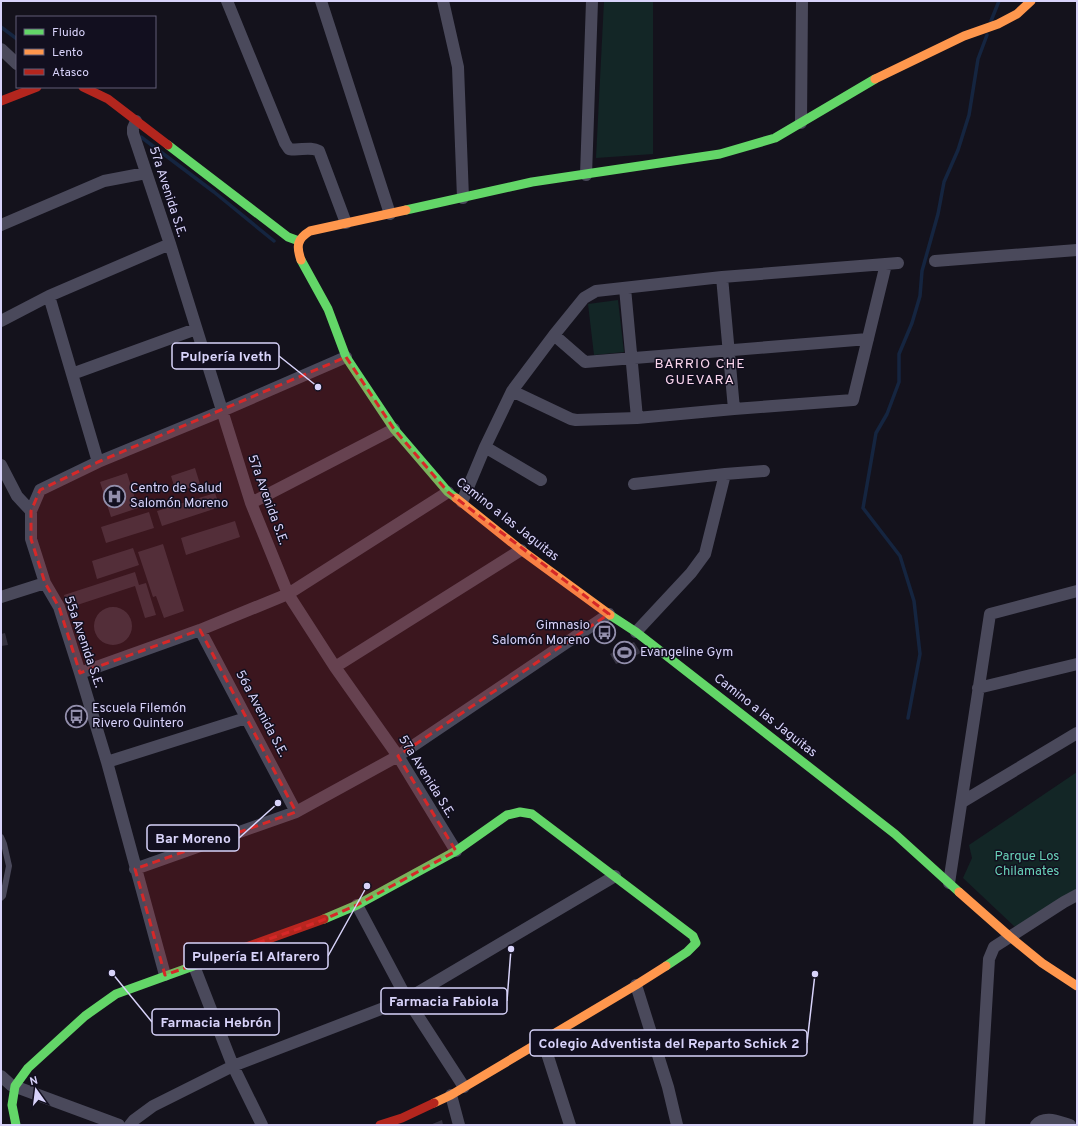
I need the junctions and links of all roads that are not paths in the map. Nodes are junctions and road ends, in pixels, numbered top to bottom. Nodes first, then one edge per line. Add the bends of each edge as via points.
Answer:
1 (226, 1) edge
2 (322, 1) edge
3 (443, 1) edge
4 (592, 1) edge
5 (802, 1) edge
6 (1031, 1) edge
7 (1, 49) edge
8 (16, 63) edge
9 (34, 88) edge
10 (85, 88) edge
11 (1, 101) edge
12 (136, 121) junction
13 (801, 123) junction
14 (146, 173) junction
15 (586, 175) junction
16 (463, 198) junction
17 (390, 214) junction
18 (346, 223) junction
19 (1, 224) edge
20 (299, 241) junction
21 (170, 244) junction
22 (1077, 250) edge
23 (935, 261) dead end
24 (722, 277) junction
25 (625, 288) junction
26 (49, 296) junction
27 (1, 321) edge
28 (196, 329) junction
29 (554, 335) junction
30 (868, 339) junction
31 (729, 351) junction
32 (346, 357) junction
33 (631, 358) junction
34 (72, 374) junction
35 (512, 391) junction
36 (734, 409) junction
37 (222, 411) junction
38 (637, 418) junction
39 (394, 429) junction
40 (485, 447) junction
41 (98, 462) junction
42 (1, 465) edge
43 (764, 471) dead end
44 (725, 474) junction
45 (541, 480) dead end
46 (634, 484) dead end
47 (448, 492) junction
48 (462, 502) junction
49 (251, 503) junction
50 (30, 511) junction
51 (521, 550) junction
52 (45, 583) junction
53 (1077, 591) edge
54 (288, 594) junction
55 (1, 597) edge
56 (609, 614) junction
57 (200, 630) junction
58 (636, 632) junction
59 (1077, 664) edge
60 (335, 667) junction
61 (80, 673) junction
62 (978, 688) junction
63 (246, 718) junction
64 (1077, 733) edge
65 (398, 756) junction
66 (107, 762) junction
67 (962, 802) junction
68 (296, 812) junction
69 (1, 838) edge
70 (456, 851) junction
71 (135, 869) junction
72 (615, 876) junction
73 (949, 883) junction
74 (1077, 895) edge
75 (1, 898) edge
76 (357, 905) junction
77 (1009, 936) junction
78 (194, 966) junction
79 (165, 975) junction
80 (636, 985) junction
81 (1077, 986) edge
82 (408, 999) junction
83 (543, 1041) junction
84 (233, 1066) junction
85 (1, 1076) edge
86 (15, 1086) junction
87 (464, 1087) junction
88 (451, 1095) junction
89 (16, 1125) edge
90 (119, 1125) edge
91 (130, 1125) edge
92 (262, 1125) edge
93 (380, 1125) edge
94 (458, 1125) edge
95 (570, 1125) edge
96 (677, 1125) edge
97 (979, 1125) edge
98 (1036, 1125) edge
99 (1070, 1125) edge

1 - 18 street via 285,143 289,149 314,148 319,151
2 - 17 street
3 - 16 street via 458,67
4 - 15 street
5 - 13 street
6 - 13 street via 1017,14 964,36 869,82
7 - 8 street
9 - 11 street
10 - 12 street via 108,99
12 - 14 street, 57a Avenida S.E. via 133,133
12 - 20 street via 288,237
13 - 15 street via 775,138 720,154
14 - 19 street via 104,181
14 - 21 street, 57a Avenida S.E.
15 - 16 street via 532,182
16 - 17 street
17 - 18 street
18 - 20 street via 310,231
20 - 32 street, Camino a las Jaguitas via 301,260 328,309
21 - 26 street
21 - 28 street, 57a Avenida S.E.
22 - 23 street
24 - 25 street
24 - 30 street via 892,264
24 - 31 street
25 - 29 street via 596,291 584,298
25 - 33 street
26 - 27 street
26 - 34 street
28 - 34 street
28 - 37 street, 57a Avenida S.E.
29 - 33 street via 585,362
29 - 35 street
30 - 31 street
30 - 36 street via 853,400
31 - 33 street
31 - 36 street
32 - 37 street
32 - 39 street, Camino a las Jaguitas
33 - 38 street
34 - 41 street
35 - 38 street via 571,419
35 - 40 street
36 - 38 street
37 - 41 street
37 - 49 street, 57a Avenida S.E.
39 - 47 street, Camino a las Jaguitas
39 - 49 street
40 - 45 street
40 - 48 street
41 - 50 street via 40,490
42 - 50 street via 17,496
43 - 44 street
44 - 46 street
44 - 58 street via 705,554 691,573
47 - 48 street, Camino a las Jaguitas
47 - 54 street
48 - 51 street, Camino a las Jaguitas
49 - 54 street, 57a Avenida S.E.
50 - 52 street, 55a Avenida S.E. via 31,539
51 - 56 street, Camino a las Jaguitas
51 - 60 street
52 - 55 street
52 - 61 street, 55a Avenida S.E. via 59,607
53 - 62 street via 990,614
54 - 57 street
54 - 60 street, 57a Avenida S.E.
56 - 58 street, Camino a las Jaguitas
56 - 65 street
57 - 61 street
57 - 63 street, 56a Avenida S.E.
58 - 73 street, Camino a las Jaguitas via 895,834
59 - 62 street
60 - 65 street, 57a Avenida S.E.
61 - 66 street, 55a Avenida S.E.
62 - 67 street
63 - 66 street
63 - 68 street, 56a Avenida S.E.
64 - 67 street
65 - 68 street
65 - 70 street, 57a Avenida S.E.
66 - 71 street, 55a Avenida S.E.
67 - 73 street
68 - 71 street
69 - 75 lane via 9,866
70 - 72 street via 507,815 520,812 532,814
70 - 76 street
71 - 79 street, 55a Avenida S.E.
72 - 80 street via 693,936 696,943 687,952
72 - 82 street
73 - 77 street, Camino a las Jaguitas
74 - 77 street
76 - 78 street via 318,922
76 - 82 street
77 - 81 street, Camino a las Jaguitas via 1042,963
77 - 97 street via 994,947 989,959
78 - 79 street
78 - 84 street
79 - 86 street via 116,994 85,1016 28,1068
80 - 83 street
80 - 96 street via 668,1087
82 - 84 street
82 - 87 street
83 - 87 street
83 - 95 street
84 - 91 street via 153,1106
84 - 92 street
85 - 86 street
86 - 89 street via 12,1105
86 - 90 street
87 - 88 street
88 - 93 street via 402,1118
88 - 94 street
98 - 99 street via 1041,1120 1048,1119

